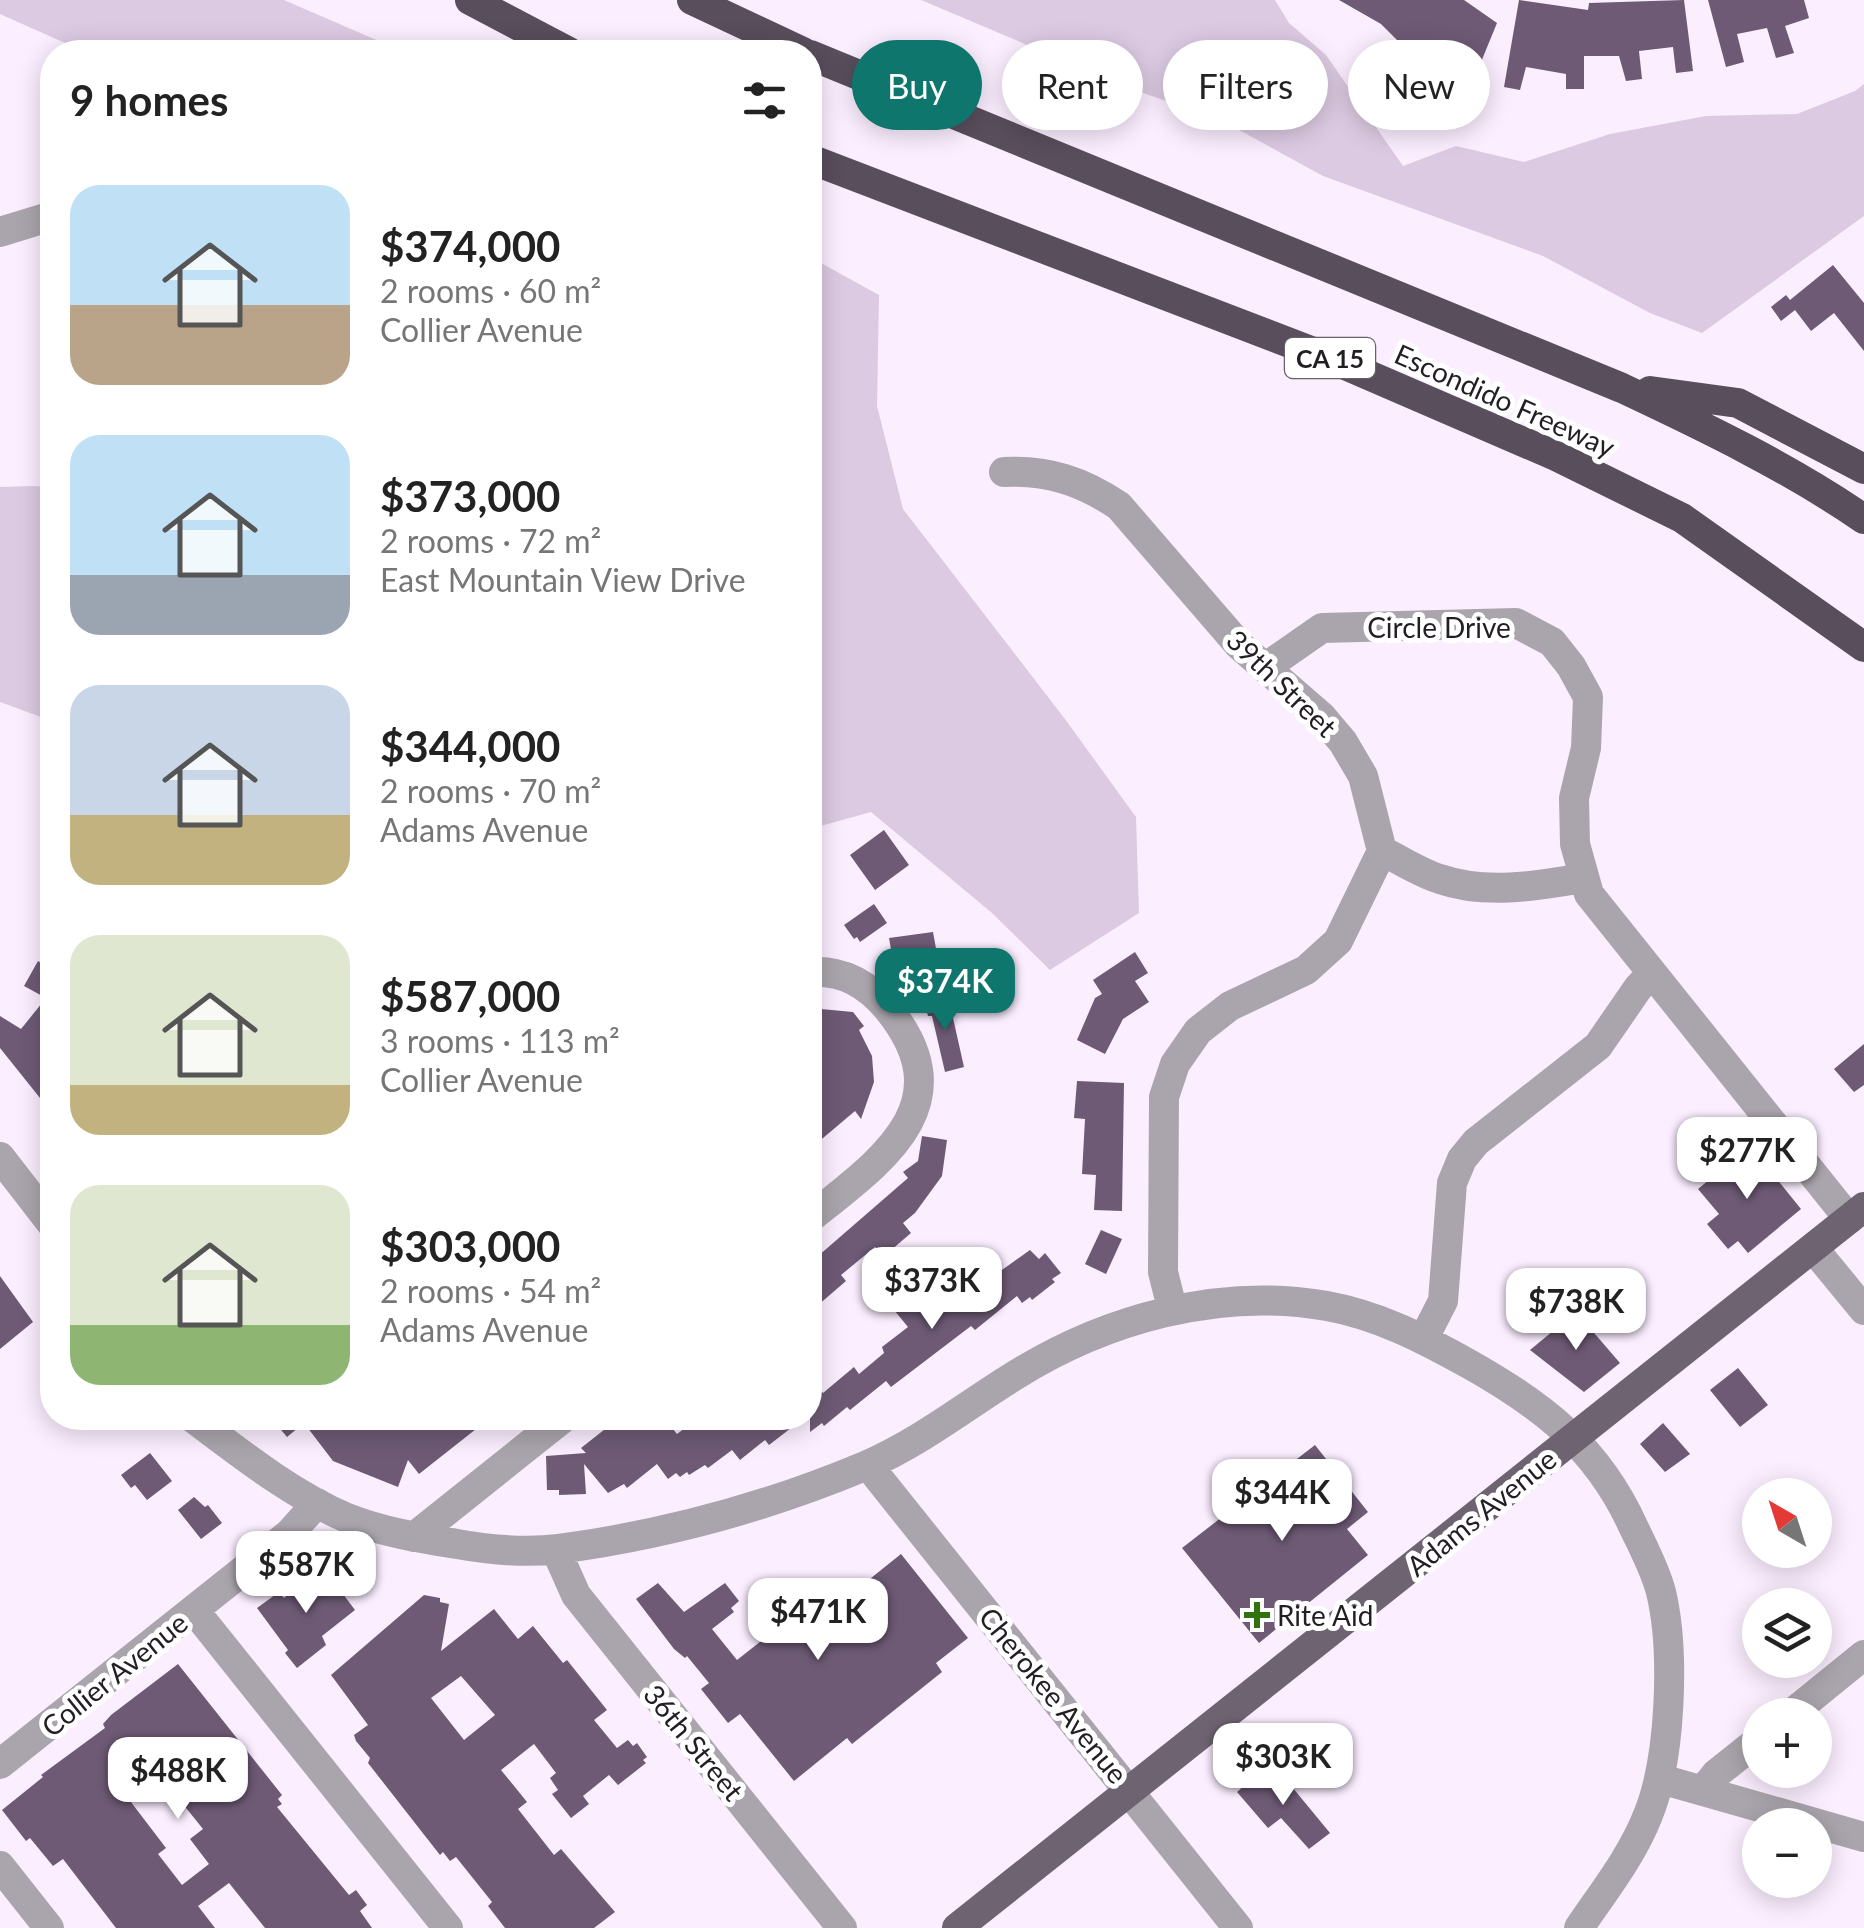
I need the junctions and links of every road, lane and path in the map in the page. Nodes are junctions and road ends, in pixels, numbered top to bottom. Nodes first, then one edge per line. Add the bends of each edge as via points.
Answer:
1 (470, 0) edge
2 (692, 0) edge
3 (546, 40) edge
4 (777, 40) edge
5 (822, 61) edge
6 (822, 164) edge
7 (40, 220) edge
8 (0, 232) edge
9 (1622, 388) junction
10 (1864, 469) edge
11 (1004, 472) dead end
12 (1864, 518) edge
13 (1820, 617) junction
14 (1864, 648) edge
15 (1266, 667) junction
16 (1864, 673) edge
17 (1382, 851) junction
18 (1582, 878) junction
19 (822, 971) edge
20 (1652, 973) junction
21 (0, 1157) edge
22 (40, 1187) edge
23 (822, 1208) edge
24 (1857, 1213) edge
25 (1813, 1248) junction
26 (1172, 1308) junction
27 (1864, 1310) edge
28 (1424, 1338) junction
29 (209, 1430) edge
30 (548, 1430) edge
31 (1574, 1438) junction
32 (868, 1465) junction
33 (317, 1503) junction
34 (414, 1538) junction
35 (556, 1550) junction
36 (194, 1610) junction
37 (1864, 1656) edge
38 (1811, 1698) edge
39 (1742, 1753) edge
40 (0, 1764) edge
41 (1661, 1779) junction
42 (1704, 1789) junction
43 (1130, 1790) junction
44 (1864, 1837) edge
45 (0, 1866) edge
46 (49, 1928) edge
47 (448, 1928) edge
48 (842, 1928) edge
49 (958, 1928) edge
50 (1238, 1928) edge
51 (1579, 1928) edge

1 - 3 highway
2 - 4 highway
5 - 9 highway, Escondido Freeway
6 - 13 highway, Escondido Freeway / CA 15 via 1329,358 1556,456 1682,518
7 - 8 street
9 - 10 highway via 1738,403
9 - 12 highway, Escondido Freeway via 1716,432
11 - 15 street, 39th Street via 1041,471 1119,506 1239,645
13 - 14 highway, Escondido Freeway / CA 15
13 - 16 highway
15 - 17 street, 39th Street via 1343,742 1363,776
15 - 18 street, Circle Drive via 1322,628 1516,623 1552,642 1588,697 1586,748 1574,798
17 - 18 street via 1466,886 1528,887
17 - 26 street via 1338,941 1306,970 1230,1006 1198,1030 1175,1064 1164,1097 1163,1272
18 - 20 street
19 - 23 street via 846,975 878,996 914,1048 921,1088 901,1138
20 - 24 street
20 - 28 street via 1598,1046 1462,1159 1452,1183 1443,1300
21 - 22 street
24 - 25 main road, Adams Avenue
25 - 27 street
25 - 31 main road, Adams Avenue
26 - 28 street via 1262,1301 1327,1306
26 - 32 street via 1087,1338 1016,1374 948,1422
28 - 31 street via 1514,1390
29 - 33 street
30 - 34 street
31 - 41 street via 1626,1512 1662,1596 1669,1669
31 - 43 main road, Adams Avenue
32 - 35 street via 723,1517
32 - 43 street, Cherokee Avenue
33 - 34 street
33 - 36 street, Collier Avenue via 289,1534
34 - 35 street via 491,1550
35 - 48 street, 36th Street via 576,1594
36 - 40 street, Collier Avenue
36 - 47 street
37 - 38 street
39 - 42 street
41 - 42 street
41 - 51 street via 1622,1866
42 - 44 street
43 - 49 main road, Adams Avenue
43 - 50 street, Cherokee Avenue
45 - 46 street

